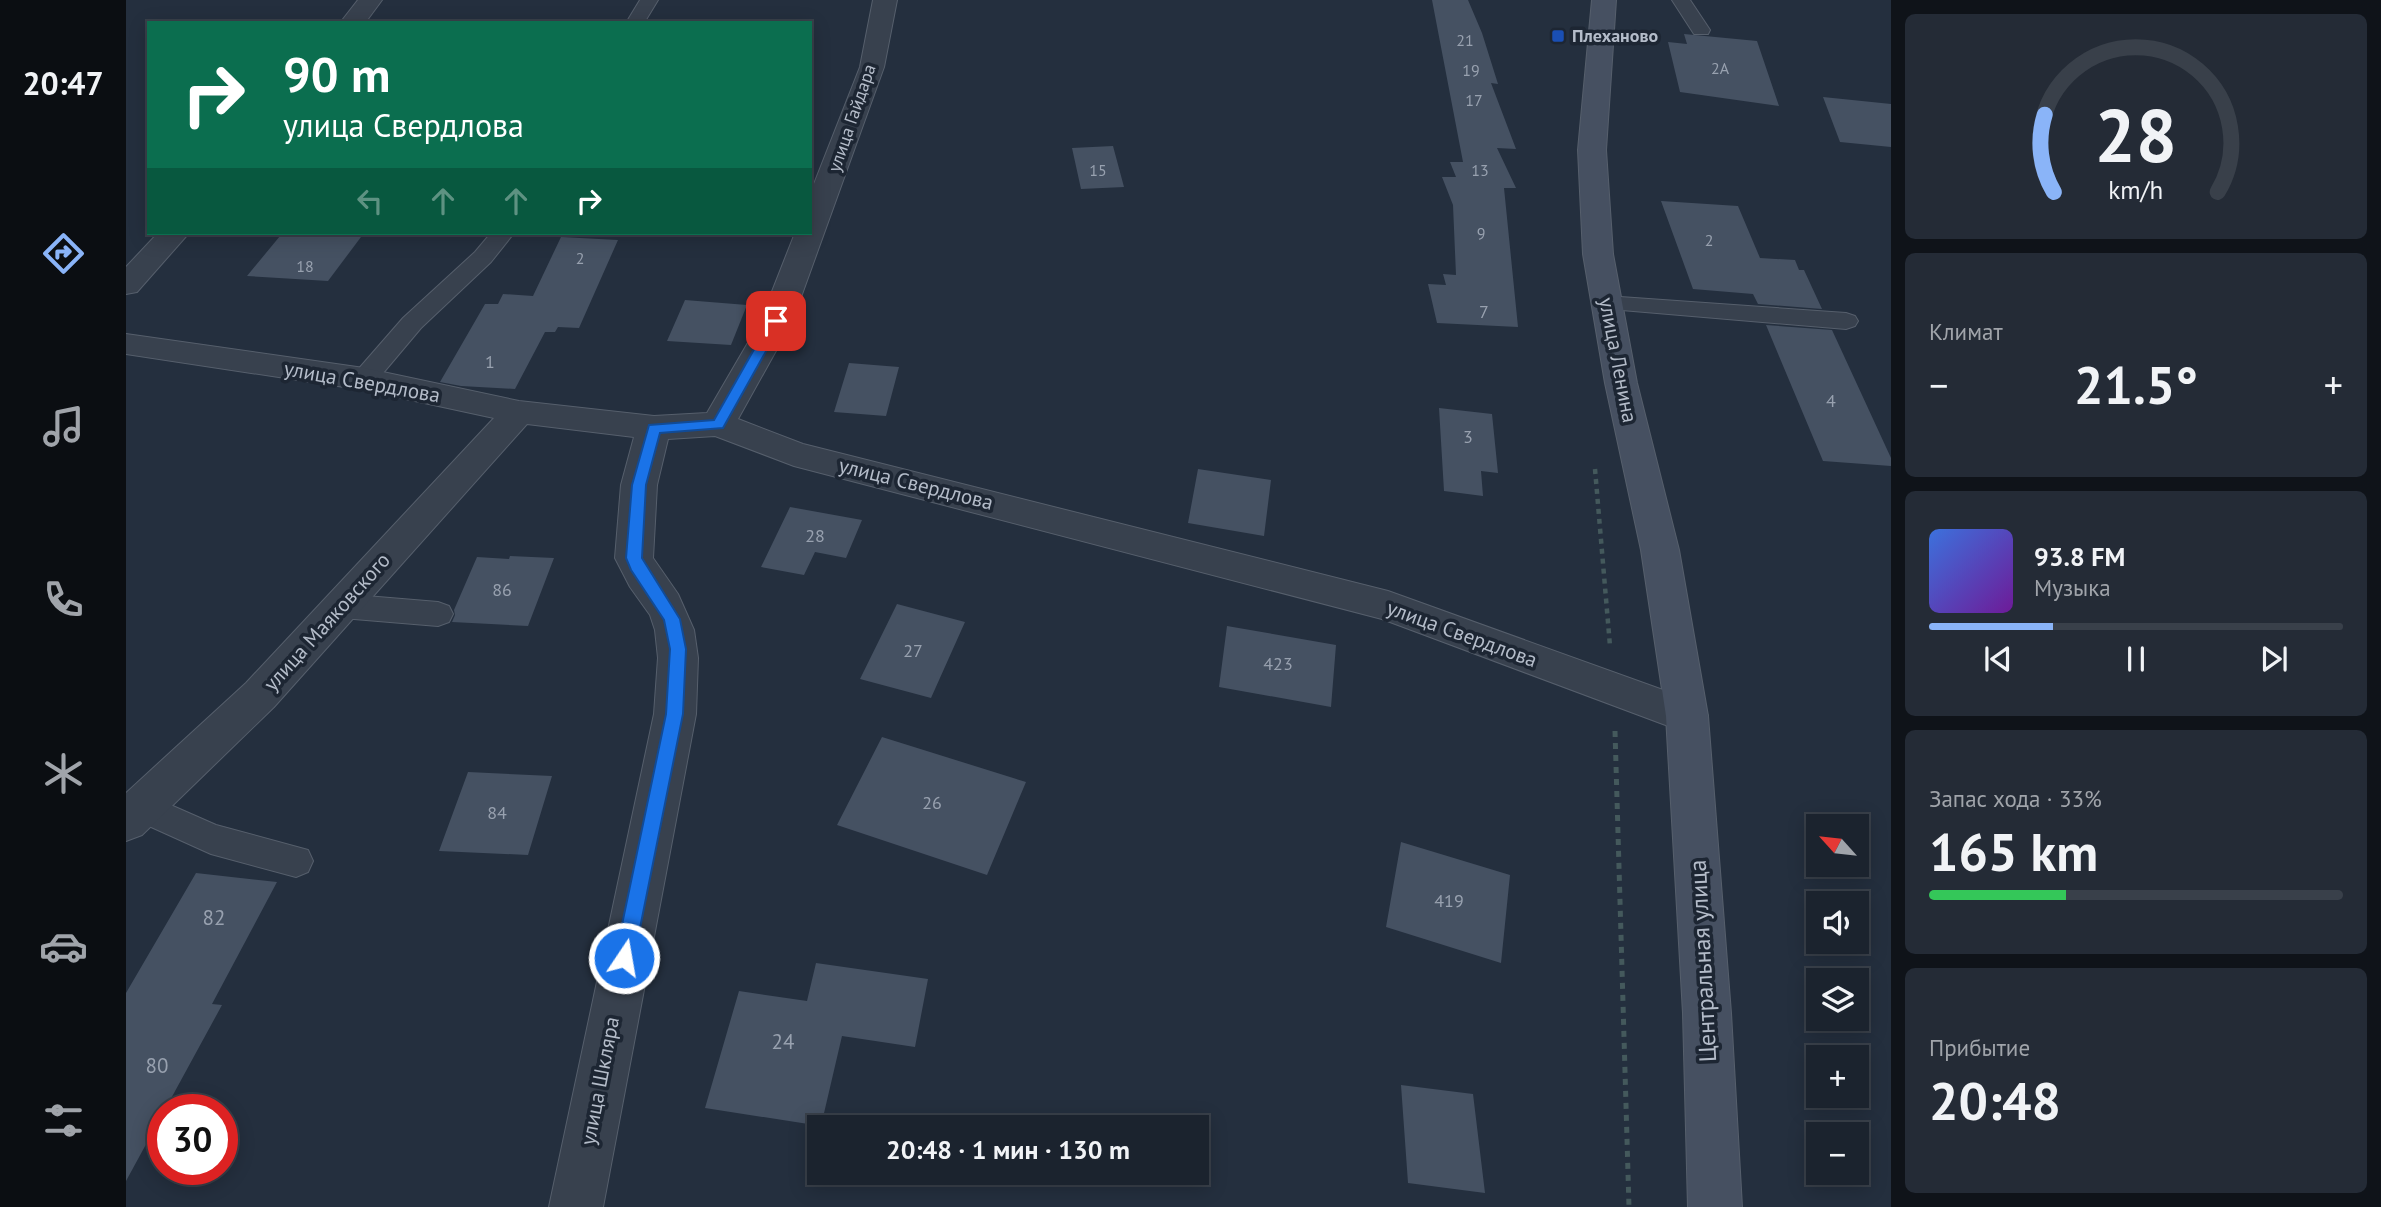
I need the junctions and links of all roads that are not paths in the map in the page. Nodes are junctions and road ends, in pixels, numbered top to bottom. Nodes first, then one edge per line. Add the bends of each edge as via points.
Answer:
1 (370, 0) edge
2 (649, 0) edge
3 (885, 0) edge
4 (1604, 0) edge
5 (1681, 0) edge
6 (354, 21) edge
7 (636, 21) edge
8 (1701, 30) dead end
9 (812, 227) edge
10 (172, 235) edge
11 (501, 235) edge
12 (809, 235) edge
13 (126, 285) edge
14 (1606, 303) junction
15 (1846, 321) dead end
16 (126, 344) edge
17 (364, 379) junction
18 (519, 412) junction
19 (718, 424) junction
20 (654, 428) junction
21 (342, 606) junction
22 (438, 614) dead end
23 (1687, 716) junction
24 (134, 814) edge
25 (296, 861) dead end
26 (576, 1207) edge
27 (1715, 1207) edge

1 - 6 street
2 - 7 lane
3 - 9 street, улица Гайдара via 872,67
4 - 14 main road, улица Ленина via 1592,150 1598,254
5 - 8 lane
10 - 13 street
11 - 17 lane via 412,323
12 - 19 street, улица Гайдара via 776,321
14 - 15 lane
14 - 23 main road, улица Ленина via 1660,550
16 - 17 street, улица Свердлова
17 - 18 street, улица Свердлова
18 - 20 street, улица Свердлова
18 - 21 street, улица Маяковского
19 - 20 street, улица Свердлова
19 - 23 street, улица Свердлова via 793,454 1388,606
20 - 26 street, улица Шкляра via 639,485 634,558 677,634 675,714
21 - 22 lane
21 - 24 street, улица Маяковского via 260,695
23 - 27 main road, Центральная улица
24 - 25 lane

